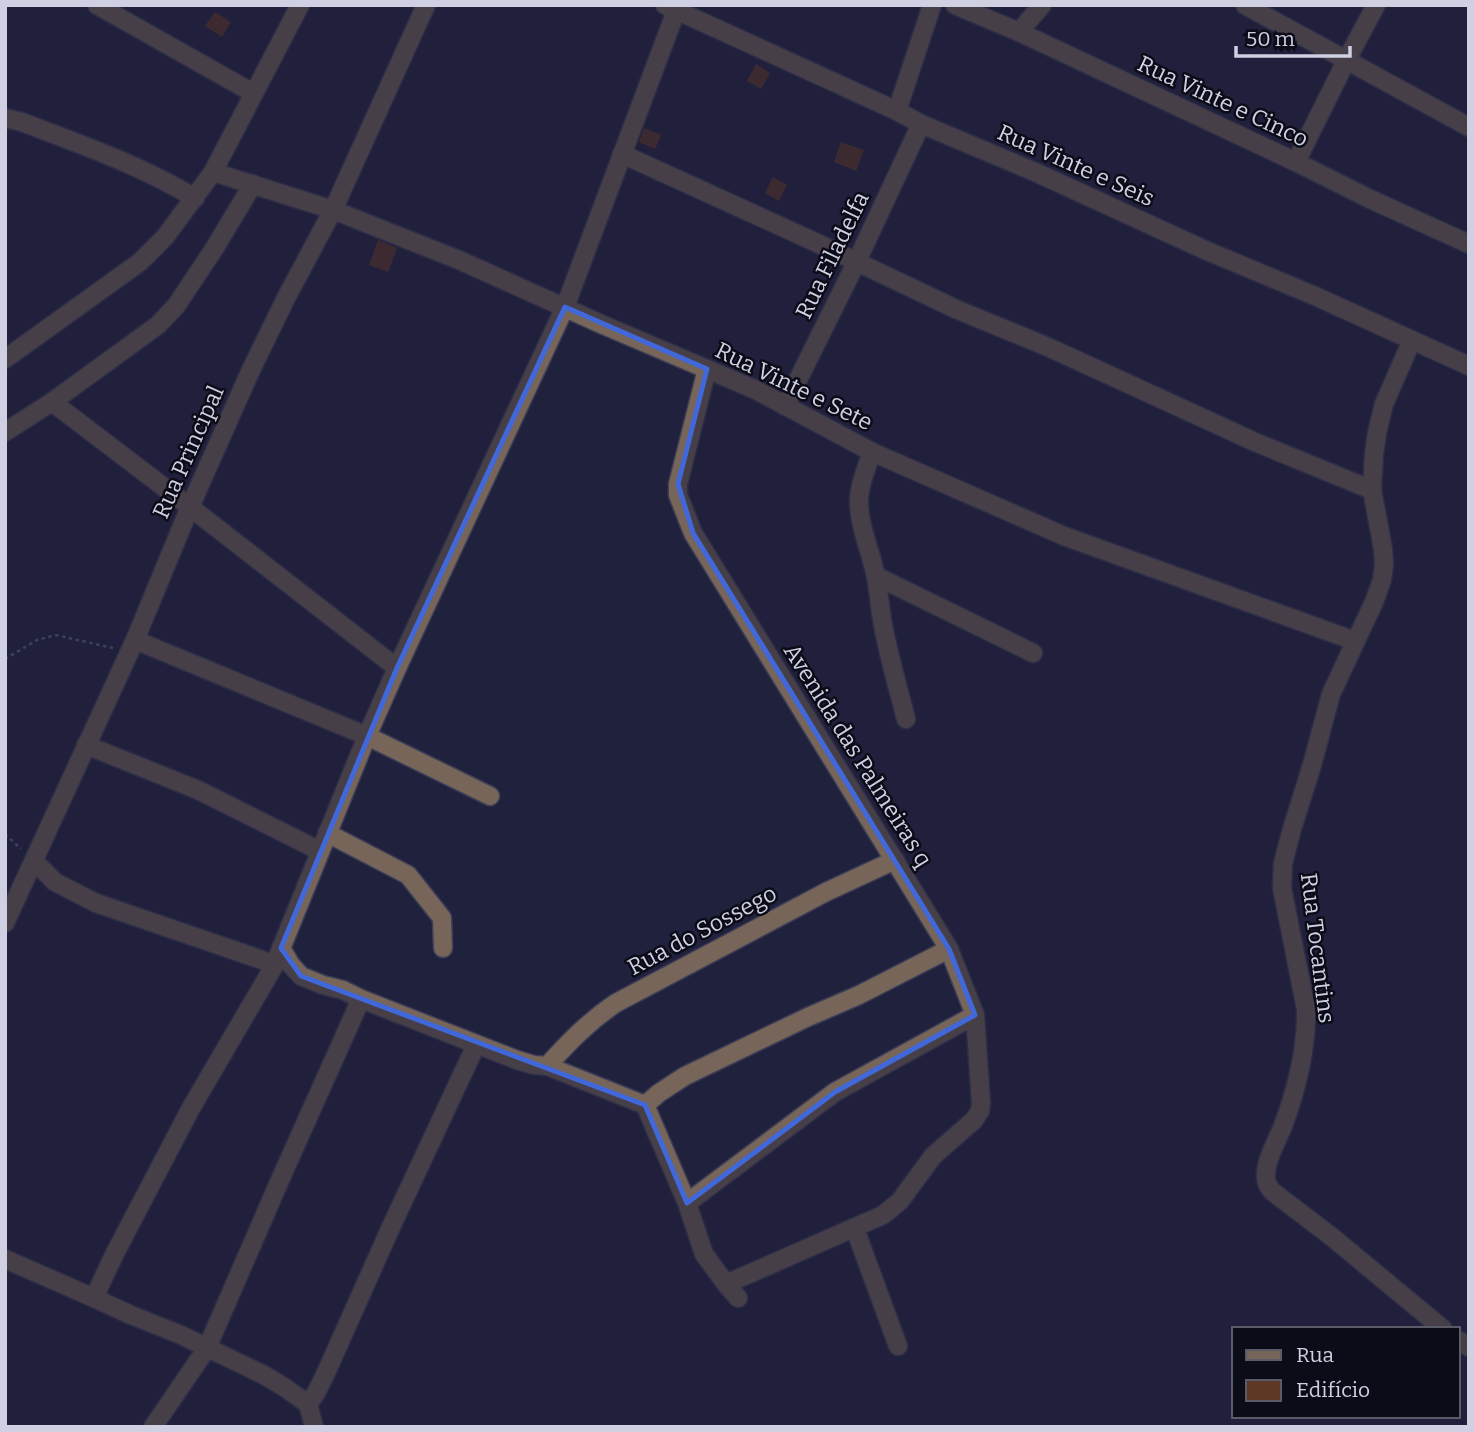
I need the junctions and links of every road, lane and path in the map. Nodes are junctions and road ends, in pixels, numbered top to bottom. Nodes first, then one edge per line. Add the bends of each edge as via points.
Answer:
1 (97, 5) edge
2 (300, 5) edge
3 (426, 5) edge
4 (932, 5) edge
5 (955, 5) edge
6 (1042, 5) edge
7 (1245, 5) edge
8 (1376, 5) edge
9 (670, 8) edge
10 (1019, 32) junction
11 (1346, 61) junction
12 (253, 93) junction
13 (897, 111) junction
14 (5, 118) edge
15 (921, 124) junction
16 (1469, 127) edge
17 (622, 154) junction
18 (1296, 162) junction
19 (213, 172) junction
20 (253, 184) junction
21 (195, 198) junction
22 (333, 210) junction
23 (1469, 244) edge
24 (857, 261) junction
25 (565, 307) junction
26 (1412, 340) junction
27 (7, 354) edge
28 (1469, 366) edge
29 (707, 369) junction
30 (52, 402) junction
31 (785, 406) junction
32 (5, 432) edge
33 (872, 452) junction
34 (1373, 490) junction
35 (190, 507) junction
36 (876, 576) junction
37 (1355, 641) junction
38 (133, 646) junction
39 (1033, 653) dead end
40 (5, 659) edge
41 (397, 668) junction
42 (906, 719) dead end
43 (367, 736) junction
44 (86, 745) junction
45 (490, 796) dead end
46 (327, 833) junction
47 (5, 834) edge
48 (320, 851) junction
49 (895, 860) junction
50 (34, 861) junction
51 (5, 923) edge
52 (281, 948) junction
53 (443, 948) dead end
54 (949, 949) junction
55 (274, 966) junction
56 (361, 999) junction
57 (975, 1015) junction
58 (476, 1045) junction
59 (547, 1066) junction
60 (645, 1105) junction
61 (687, 1203) junction
62 (855, 1228) junction
63 (5, 1259) edge
64 (726, 1284) junction
65 (94, 1298) junction
66 (738, 1298) dead end
67 (1441, 1327) edge
68 (898, 1346) dead end
69 (207, 1348) junction
70 (308, 1404) junction
71 (153, 1427) edge
72 (314, 1427) edge

1 - 12 street
2 - 12 street
3 - 22 street, Rua Principal
4 - 13 street
5 - 10 street, Rua Vinte e Cinco
6 - 10 street
7 - 11 street
8 - 11 street
9 - 13 street, Rua Vinte e Seis
9 - 17 street
10 - 18 street, Rua Vinte e Cinco
11 - 16 street
11 - 18 street
12 - 19 street
13 - 15 street, Rua Vinte e Seis
14 - 21 street via 122,160
15 - 24 street, Rua Filadelfa
15 - 26 street, Rua Vinte e Seis
17 - 24 street
17 - 25 street
18 - 23 street, Rua Vinte e Cinco
19 - 20 street, Rua Vinte e Sete
19 - 21 street
20 - 22 street, Rua Vinte e Sete
20 - 30 street via 176,306 158,325
21 - 27 street via 140,262
22 - 25 street, Rua Vinte e Sete
22 - 35 street, Rua Principal via 250,372
24 - 31 street, Rua Filadelfa
24 - 34 street via 1255,442
25 - 29 street, Rua Vinte e Sete
25 - 41 street
26 - 28 street, Rua Vinte e Seis
26 - 34 street, Rua Tocantins via 1384,404
29 - 31 street, Rua Vinte e Sete
29 - 49 street, Avenida das Palmeiras q via 678,495 693,533
30 - 32 street
30 - 35 street
31 - 33 street, Rua Vinte e Sete
33 - 36 street via 859,497
33 - 37 street, Rua Vinte e Sete via 1064,536
34 - 37 street, Rua Tocantins via 1383,572
35 - 38 street, Rua Principal
35 - 41 street
36 - 39 street
36 - 42 street
37 - 67 street, Rua Tocantins via 1331,694 1283,863 1282,888 1306,1025 1301,1065 1265,1181
38 - 40 path via 56,635 37,640
38 - 43 street
38 - 44 street, Rua Principal
41 - 43 street
43 - 45 street
43 - 46 street
44 - 48 street via 198,790
44 - 50 street, Rua Principal
46 - 48 street
46 - 53 street via 408,875 442,918
47 - 50 path
48 - 52 street
49 - 54 street, Avenida das Palmeiras q
49 - 59 street, Rua do Sossego via 616,1003 596,1016
50 - 51 street, Rua Principal
50 - 55 street via 55,882 96,903
52 - 55 street
52 - 56 street via 301,976
54 - 57 street, Avenida das Palmeiras q
54 - 60 street via 685,1076
55 - 65 street via 191,1108
56 - 58 street
56 - 69 street
57 - 61 street via 835,1092
57 - 62 street, Avenida das Palmeiras q via 980,1111 933,1156 900,1201
58 - 59 street
58 - 70 street
59 - 60 street
60 - 61 street
61 - 64 street via 704,1254
62 - 64 street, Avenida das Palmeiras q
62 - 68 street
63 - 65 street
64 - 66 street
65 - 69 street
69 - 70 street via 264,1375
69 - 71 street
70 - 72 street

